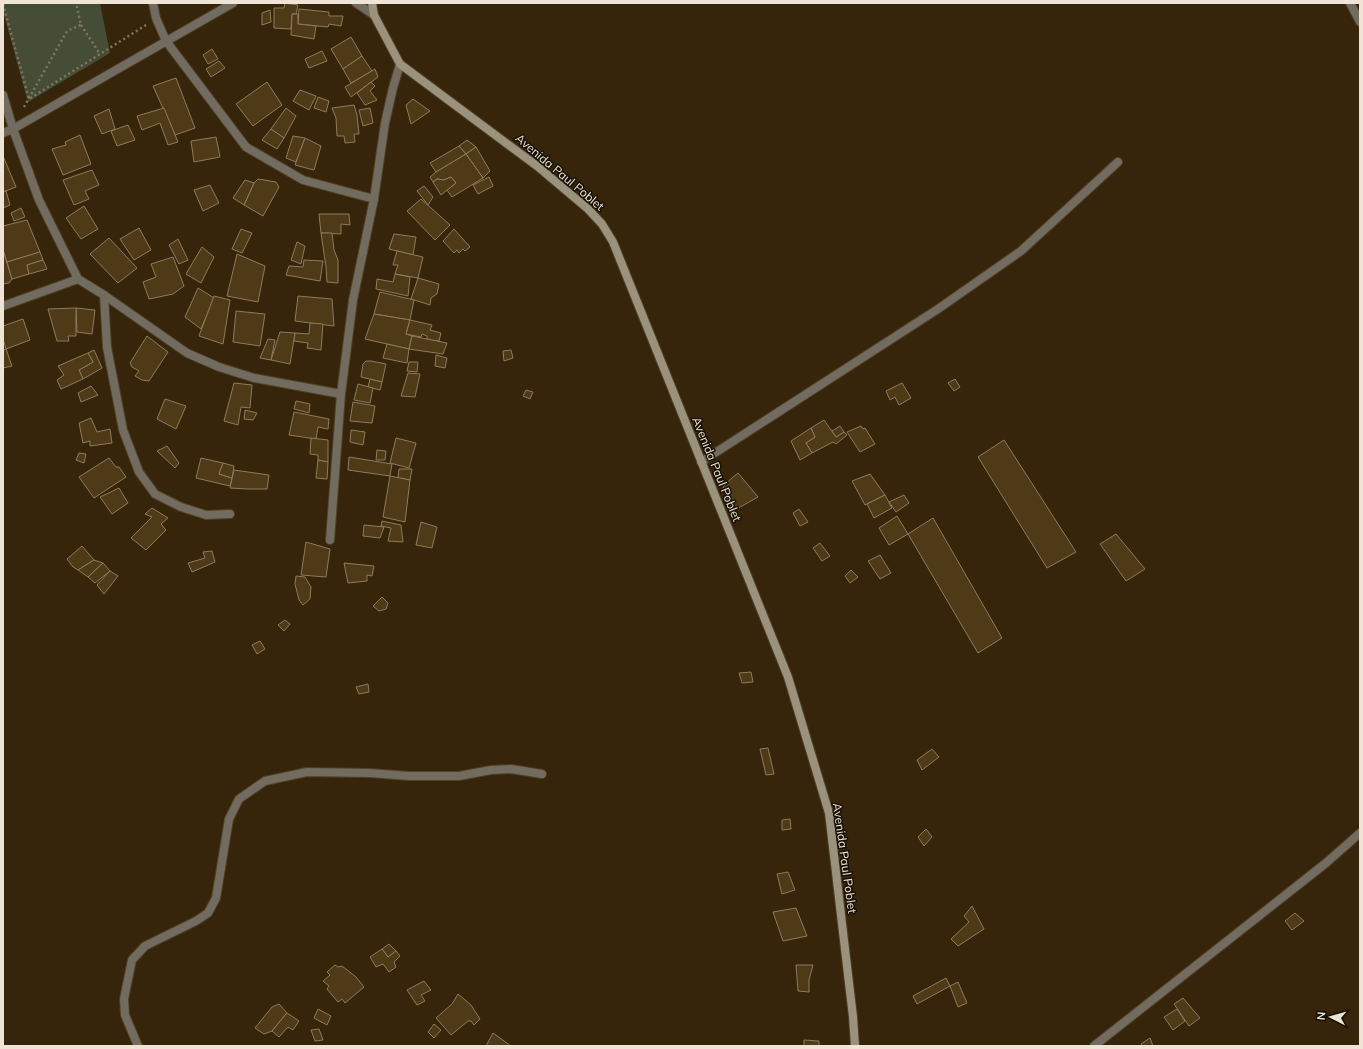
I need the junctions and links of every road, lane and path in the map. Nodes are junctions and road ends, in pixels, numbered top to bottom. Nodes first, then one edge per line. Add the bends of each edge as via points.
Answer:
1 (76, 3) edge
2 (153, 3) edge
3 (232, 3) edge
4 (356, 3) edge
5 (372, 3) edge
6 (1350, 3) edge
7 (3, 4) edge
8 (374, 15) junction
9 (156, 18) junction
10 (1360, 22) edge
11 (81, 25) junction
12 (166, 41) junction
13 (100, 54) junction
14 (400, 64) junction
15 (3, 95) edge
16 (29, 99) junction
17 (13, 129) junction
18 (3, 133) edge
19 (1118, 162) dead end
20 (374, 199) junction
21 (78, 278) junction
22 (104, 295) junction
23 (3, 306) edge
24 (341, 394) junction
25 (701, 462) junction
26 (230, 514) dead end
27 (330, 540) dead end
28 (542, 774) dead end
29 (1360, 833) edge
30 (138, 1046) edge
31 (855, 1046) edge
32 (1094, 1046) edge

1 - 11 path
2 - 9 street
3 - 12 street
4 - 8 street
5 - 8 main road, Avenida Paul Poblet
6 - 10 street
7 - 16 path
8 - 14 main road, Avenida Paul Poblet
9 - 12 street
9 - 13 path
11 - 13 path
11 - 16 path via 67,31
12 - 17 street
12 - 20 street via 246,147 303,180
13 - 16 path
14 - 20 street via 385,123
14 - 25 main road, Avenida Paul Poblet via 537,166 602,224 613,242
15 - 17 street
16 - 17 path
17 - 18 street
17 - 21 street via 39,200
19 - 25 street via 1021,251
20 - 24 street via 353,300
21 - 22 street
21 - 23 street
22 - 24 street via 187,353 218,367 254,378
22 - 26 street via 107,347 123,430 139,472 155,494 181,508 206,515
24 - 27 street
25 - 31 main road, Avenida Paul Poblet via 788,677 829,813
28 - 30 street via 511,769 459,776 307,772 265,781 239,799 229,819 216,898 208,913 196,922 145,946 132,960 124,999 125,1015
29 - 32 street via 1326,863

